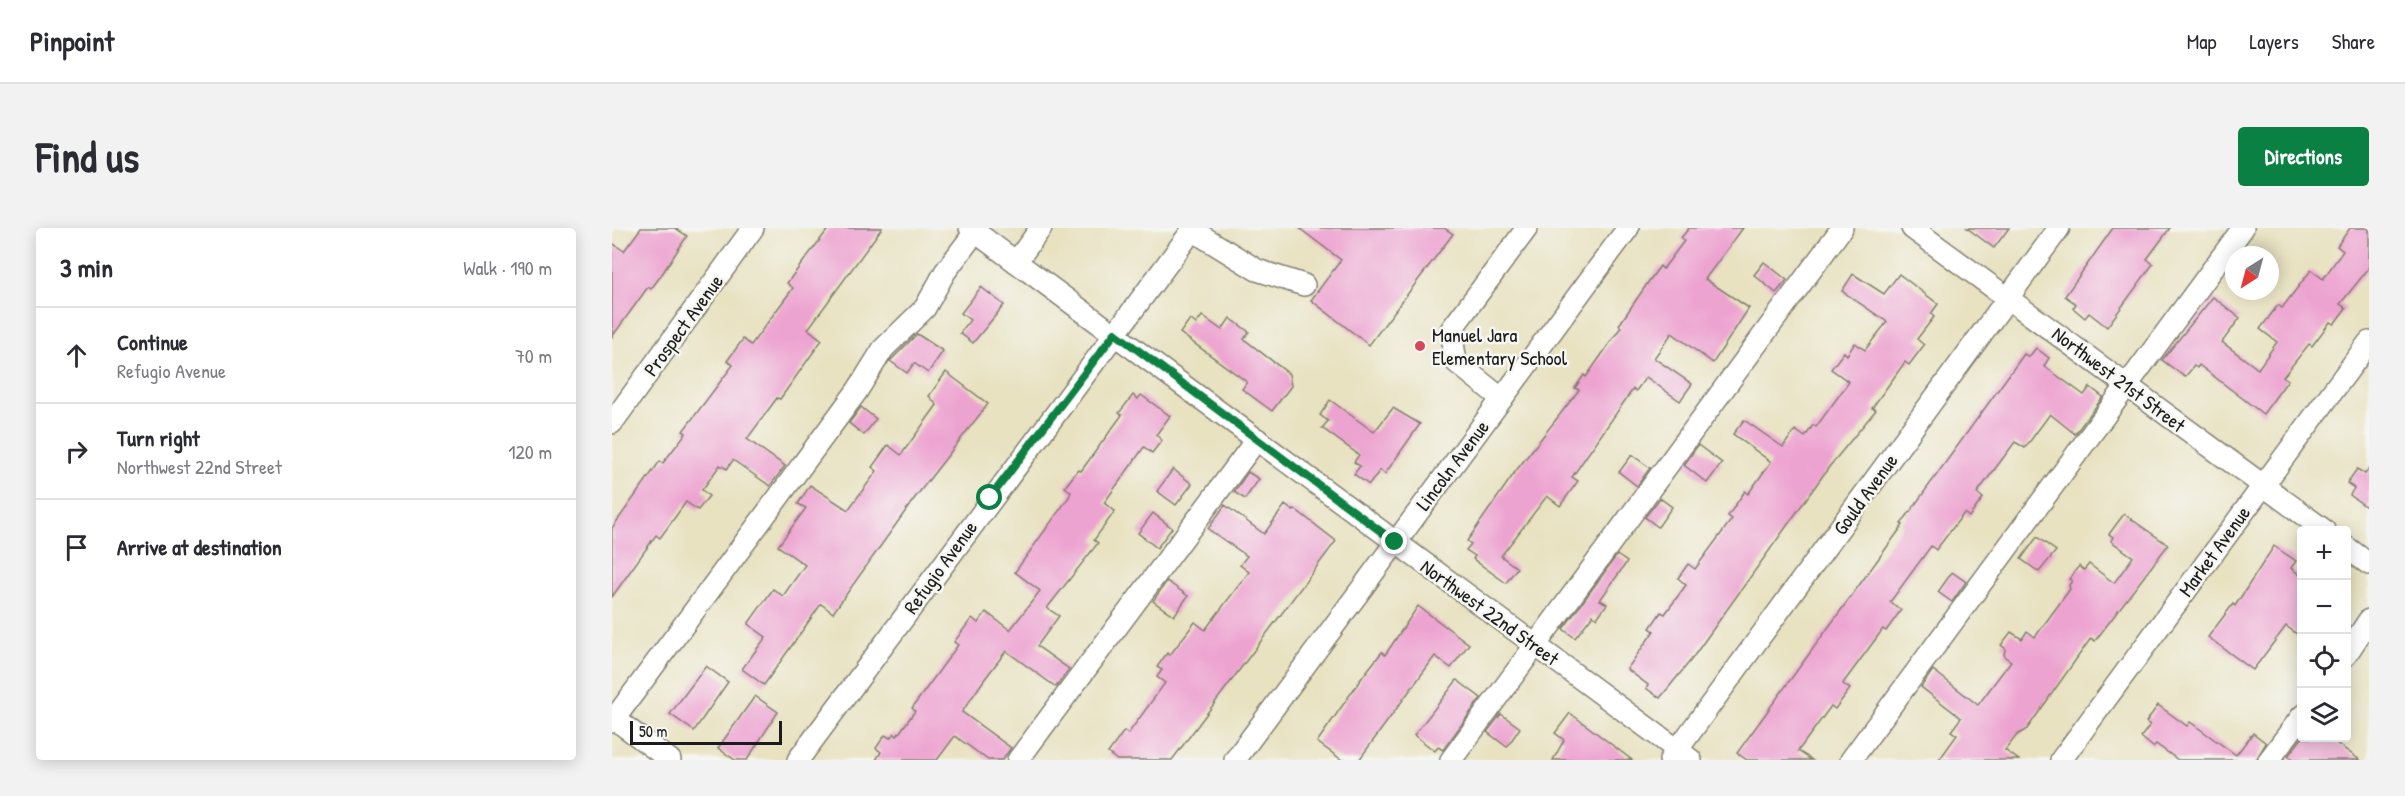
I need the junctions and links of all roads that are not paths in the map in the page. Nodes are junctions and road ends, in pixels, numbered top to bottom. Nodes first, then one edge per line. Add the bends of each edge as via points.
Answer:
1 (753, 228) edge
2 (1041, 228) edge
3 (1527, 228) edge
4 (1628, 228) edge
5 (1842, 228) edge
6 (1912, 228) edge
7 (2059, 228) edge
8 (2243, 228) edge
9 (1193, 229) edge
10 (972, 230) edge
11 (1016, 262) junction
12 (1304, 285) dead end
13 (2009, 297) junction
14 (1115, 333) junction
15 (2369, 342) edge
16 (2128, 385) junction
17 (1502, 399) junction
18 (612, 423) edge
19 (1257, 439) junction
20 (2262, 485) junction
21 (2317, 526) edge
22 (1395, 542) junction
23 (2351, 551) edge
24 (2369, 564) edge
25 (2369, 620) edge
26 (1534, 644) junction
27 (2351, 647) edge
28 (613, 719) edge
29 (2297, 722) edge
30 (1679, 757) edge
31 (670, 760) edge
32 (798, 760) edge
33 (1018, 760) edge
34 (1235, 760) edge
35 (1451, 760) edge
36 (1851, 760) edge
37 (2061, 760) edge
38 (2269, 760) edge

1 - 18 street, Prospect Avenue
2 - 11 street
3 - 17 street via 1450,330 1456,362
4 - 17 street, Lincoln Avenue
5 - 26 street
6 - 13 street, Northwest 21st Street
7 - 13 street, Gould Avenue
8 - 16 street
9 - 12 street via 1257,270
9 - 14 street, Refugio Avenue
10 - 11 street, Northwest 22nd Street
10 - 28 street via 925,308 883,349 857,391
11 - 14 street, Northwest 22nd Street
13 - 16 street, Northwest 21st Street
13 - 30 street, Gould Avenue
14 - 19 street, Northwest 22nd Street
14 - 32 street, Refugio Avenue
15 - 20 street, Market Avenue
16 - 20 street, Northwest 21st Street
16 - 36 street
17 - 22 street, Lincoln Avenue
19 - 22 street, Northwest 22nd Street
19 - 33 street
20 - 21 street, Northwest 21st Street
20 - 37 street, Market Avenue
22 - 26 street, Northwest 22nd Street
22 - 34 street, Lincoln Avenue
23 - 24 street
25 - 27 street
26 - 30 street, Northwest 22nd Street
26 - 35 street
28 - 31 street
29 - 38 street

